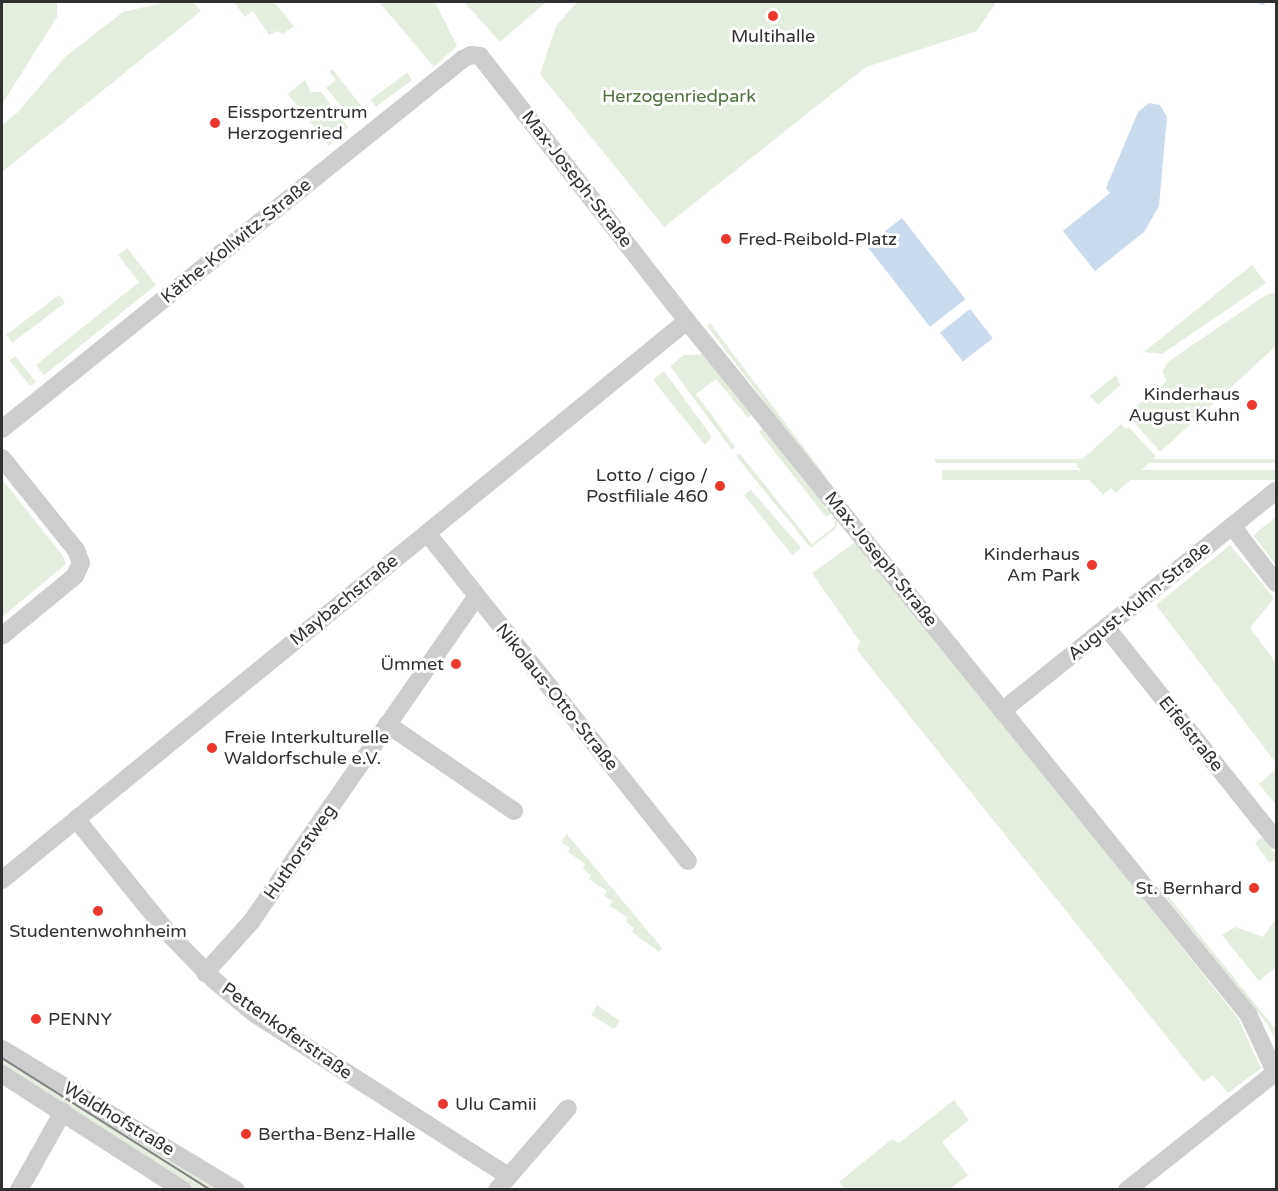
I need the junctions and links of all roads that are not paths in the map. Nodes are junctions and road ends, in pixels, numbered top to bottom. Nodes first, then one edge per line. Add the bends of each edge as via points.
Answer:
1 (471, 55) joint
2 (687, 321) junction
3 (2, 429) edge
4 (2, 458) edge
5 (1276, 491) edge
6 (1232, 526) junction
7 (427, 533) junction
8 (1276, 583) edge
9 (476, 597) junction
10 (1106, 627) junction
11 (2, 636) edge
12 (1002, 711) junction
13 (387, 724) junction
14 (514, 811) dead end
15 (76, 819) junction
16 (1276, 840) edge
17 (688, 861) dead end
18 (2, 880) edge
19 (205, 973) junction
20 (2, 1049) edge
21 (1276, 1073) edge
22 (2, 1074) edge
23 (568, 1108) dead end
24 (63, 1112) junction
25 (502, 1183) edge
26 (19, 1190) edge
27 (183, 1190) edge
28 (236, 1190) edge
29 (1127, 1190) edge

1 - 2 street, Max-Joseph-Straße via 480,56
1 - 3 street, Käthe-Kollwitz-Straße
2 - 7 street, Maybachstraße
2 - 12 street, Max-Joseph-Straße
4 - 11 street via 76,550 81,563 75,576
5 - 6 street, August-Kuhn-Straße
6 - 8 street
6 - 10 street, August-Kuhn-Straße
7 - 9 street, Nikolaus-Otto-Straße
7 - 15 street, Maybachstraße
9 - 13 street, Huthorstweg
9 - 17 street, Nikolaus-Otto-Straße
10 - 12 street, August-Kuhn-Straße
10 - 16 street, Eifelstraße
12 - 21 street, Max-Joseph-Straße via 1248,1014
13 - 14 street
13 - 19 street, Huthorstweg via 251,922
15 - 18 street, Maybachstraße
15 - 19 street, Pettenkoferstraße
19 - 25 street, Pettenkoferstraße via 255,1014
20 - 28 street, Waldhofstraße
21 - 29 street
22 - 24 street, Waldhofstraße
23 - 25 street
24 - 26 street
24 - 27 street, Waldhofstraße

